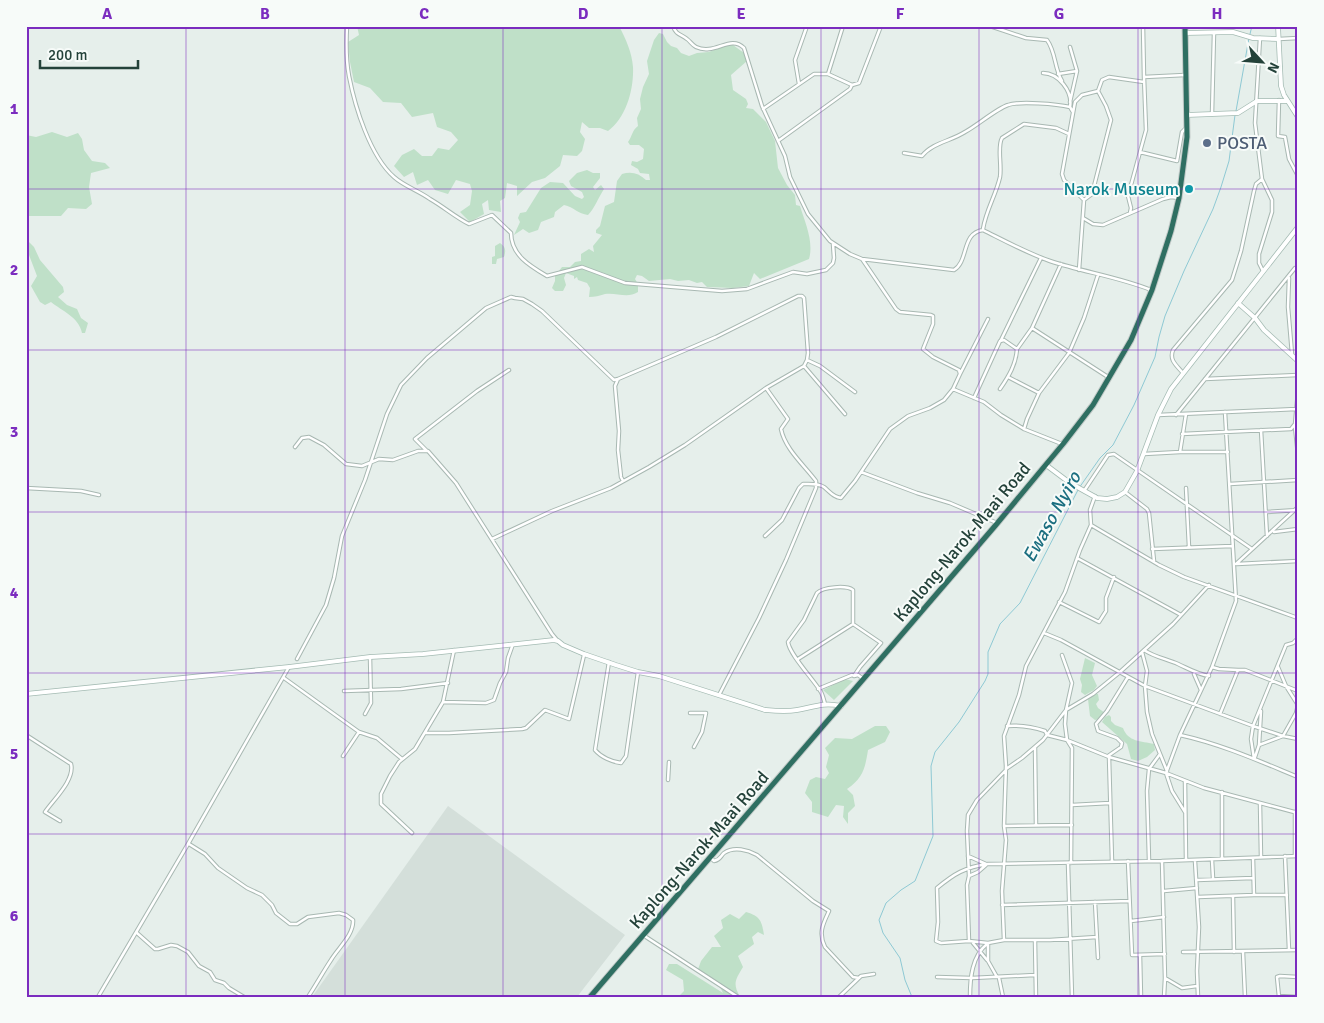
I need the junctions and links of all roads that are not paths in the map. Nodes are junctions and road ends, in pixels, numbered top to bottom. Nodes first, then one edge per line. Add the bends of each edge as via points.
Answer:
1 (347, 26) edge
2 (673, 26) edge
3 (807, 26) edge
4 (843, 26) edge
5 (881, 26) edge
6 (990, 26) edge
7 (1143, 26) edge
8 (1278, 26) edge
9 (1185, 29) edge
10 (1214, 32) junction
11 (1260, 38) junction
12 (1298, 38) edge
13 (1278, 40) junction
14 (1070, 47) dead end
15 (1077, 71) junction
16 (1043, 73) dead end
17 (828, 74) junction
18 (1058, 74) junction
19 (1187, 75) junction
20 (1144, 77) junction
21 (1062, 81) junction
22 (1144, 82) junction
23 (799, 84) junction
24 (852, 85) junction
25 (1098, 91) junction
26 (1279, 100) junction
27 (1257, 101) junction
28 (1288, 101) junction
29 (1070, 102) junction
30 (1298, 105) edge
31 (1070, 106) junction
32 (1292, 107) junction
33 (763, 108) junction
34 (1073, 112) junction
35 (1212, 114) junction
36 (1187, 115) junction
37 (1298, 117) edge
38 (1187, 128) junction
39 (1069, 134) junction
40 (778, 141) junction
41 (1140, 152) junction
42 (904, 153) dead end
43 (1298, 176) edge
44 (1262, 179) junction
45 (1179, 198) junction
46 (1084, 200) junction
47 (1130, 213) junction
48 (1083, 217) junction
49 (1298, 227) edge
50 (983, 230) junction
51 (833, 244) junction
52 (1041, 258) junction
53 (862, 259) junction
54 (1061, 264) junction
55 (1297, 268) edge
56 (1079, 270) junction
57 (1263, 272) junction
58 (1098, 275) junction
59 (1289, 276) junction
60 (1152, 290) junction
61 (1238, 303) junction
62 (1256, 318) junction
63 (988, 319) dead end
64 (1032, 328) junction
65 (1001, 340) junction
66 (1017, 349) junction
67 (1069, 353) junction
68 (1292, 355) junction
69 (807, 360) junction
70 (1298, 360) edge
71 (804, 366) junction
72 (509, 370) dead end
73 (1183, 373) junction
74 (960, 374) junction
75 (1298, 375) edge
76 (1008, 377) junction
77 (1109, 378) junction
78 (618, 379) junction
79 (1205, 379) junction
80 (766, 388) junction
81 (953, 389) junction
82 (1000, 389) dead end
83 (1298, 391) edge
84 (855, 392) dead end
85 (1039, 393) junction
86 (974, 398) junction
87 (1297, 409) edge
88 (1225, 412) junction
89 (845, 414) dead end
90 (1186, 414) junction
91 (1158, 415) junction
92 (1176, 415) junction
93 (1295, 426) junction
94 (1024, 429) junction
95 (1261, 430) junction
96 (1227, 432) junction
97 (1182, 434) junction
98 (1063, 444) junction
99 (295, 447) dead end
100 (428, 451) junction
101 (1180, 452) junction
102 (1228, 452) junction
103 (1143, 455) junction
104 (1298, 455) edge
105 (371, 462) junction
106 (1046, 465) junction
107 (1137, 471) junction
108 (861, 472) junction
109 (1298, 480) edge
110 (624, 481) junction
111 (1264, 482) junction
112 (816, 484) junction
113 (1230, 484) junction
114 (26, 488) edge
115 (1186, 488) dead end
116 (1084, 491) junction
117 (1125, 492) junction
118 (99, 495) dead end
119 (1095, 496) junction
120 (1186, 504) junction
121 (1296, 509) edge
122 (1267, 512) junction
123 (997, 523) junction
124 (1091, 525) junction
125 (1298, 529) edge
126 (1272, 532) junction
127 (1233, 535) junction
128 (765, 536) dead end
129 (1267, 536) junction
130 (492, 539) junction
131 (1232, 546) junction
132 (1189, 547) junction
133 (1152, 549) junction
134 (1252, 549) junction
135 (1077, 558) junction
136 (1298, 561) edge
137 (1154, 562) junction
138 (1235, 563) junction
139 (1114, 577) junction
140 (1209, 585) junction
141 (1235, 596) junction
142 (1059, 602) junction
143 (1181, 616) junction
144 (1298, 620) edge
145 (853, 624) junction
146 (1044, 632) junction
147 (1298, 638) edge
148 (558, 641) junction
149 (513, 644) junction
150 (454, 650) junction
151 (1143, 651) junction
152 (584, 654) junction
153 (1062, 655) dead end
154 (370, 657) junction
155 (297, 659) dead end
156 (798, 659) junction
157 (609, 662) junction
158 (1278, 665) junction
159 (289, 667) junction
160 (1212, 667) junction
161 (1238, 670) junction
162 (638, 672) junction
163 (1120, 672) junction
164 (1193, 672) junction
165 (854, 676) junction
166 (1128, 676) junction
167 (1209, 676) junction
168 (284, 678) junction
169 (864, 679) junction
170 (1272, 680) junction
171 (448, 683) junction
172 (1144, 686) junction
173 (1286, 686) junction
174 (371, 688) junction
175 (818, 689) junction
176 (1201, 690) junction
177 (1298, 690) edge
178 (344, 691) dead end
179 (26, 694) edge
180 (719, 695) junction
181 (443, 702) junction
182 (825, 704) junction
183 (1194, 704) junction
184 (841, 706) junction
185 (1261, 708) junction
186 (1066, 710) junction
187 (1297, 712) edge
188 (690, 713) dead end
189 (365, 714) dead end
190 (1220, 714) junction
191 (1007, 726) junction
192 (1253, 726) junction
193 (1261, 728) junction
194 (359, 732) junction
195 (425, 733) junction
196 (26, 735) edge
197 (1046, 735) junction
198 (1180, 735) junction
199 (1284, 736) junction
200 (1298, 739) edge
201 (1067, 740) junction
202 (1259, 745) junction
203 (694, 747) dead end
204 (1035, 747) junction
205 (1160, 754) junction
206 (343, 756) dead end
207 (1108, 757) junction
208 (402, 759) junction
209 (1254, 759) junction
210 (669, 762) dead end
211 (1149, 769) junction
212 (1006, 770) junction
213 (1166, 772) junction
214 (1298, 777) edge
215 (668, 780) dead end
216 (1184, 780) junction
217 (1222, 792) junction
218 (1110, 803) junction
219 (1260, 804) junction
220 (1072, 805) junction
221 (1184, 812) junction
222 (1296, 812) edge
223 (60, 822) dead end
224 (1036, 825) junction
225 (1072, 825) junction
226 (1004, 826) junction
227 (412, 834) dead end
228 (188, 844) junction
229 (968, 855) junction
230 (1285, 856) junction
231 (1296, 856) edge
232 (710, 857) junction
233 (1253, 858) junction
234 (1261, 858) junction
235 (1222, 859) junction
236 (1149, 860) junction
237 (1186, 860) junction
238 (1195, 860) junction
239 (1212, 860) junction
240 (1112, 861) junction
241 (1128, 861) junction
242 (1162, 861) junction
243 (1069, 863) junction
244 (988, 864) junction
245 (1005, 864) junction
246 (968, 867) junction
247 (969, 876) junction
248 (1213, 878) junction
249 (1253, 878) junction
250 (1197, 880) junction
251 (1197, 888) junction
252 (1164, 891) junction
253 (1287, 894) junction
254 (1254, 895) junction
255 (1233, 897) junction
256 (1198, 898) junction
257 (1130, 901) junction
258 (1069, 902) junction
259 (1095, 902) junction
260 (1002, 905) junction
261 (1164, 917) junction
262 (1131, 920) junction
263 (136, 933) junction
264 (643, 935) junction
265 (1097, 937) junction
266 (1069, 938) junction
267 (1004, 940) junction
268 (1034, 940) junction
269 (971, 942) junction
270 (988, 943) junction
271 (1289, 950) junction
272 (1298, 950) edge
273 (980, 952) junction
274 (1183, 952) dead end
275 (1198, 952) junction
276 (1234, 952) junction
277 (1242, 952) junction
278 (1165, 954) junction
279 (1140, 955) junction
280 (1098, 958) dead end
281 (988, 961) junction
282 (874, 974) dead end
283 (1036, 975) junction
284 (937, 977) dead end
285 (998, 977) junction
286 (1298, 977) edge
287 (859, 978) junction
288 (972, 978) junction
289 (1165, 978) junction
290 (1197, 986) junction
291 (1279, 996) edge
292 (1298, 996) edge
293 (98, 997) edge
294 (244, 997) edge
295 (308, 997) edge
296 (590, 997) edge
297 (738, 997) edge
298 (839, 997) edge
299 (970, 997) edge
300 (1003, 997) edge
301 (1036, 997) edge
302 (1072, 997) edge
303 (1141, 997) edge
304 (1164, 997) edge
305 (1198, 997) edge
306 (1246, 997) edge

1 - 51 street via 349,75 357,108 382,164 395,179 469,224 492,215 511,233 511,244 518,254 547,276 582,267 625,283 722,291 747,289 793,272 807,274 826,270 833,263
2 - 33 street via 676,33 696,47 713,50 733,42 742,45
3 - 23 street via 795,60
4 - 17 street
5 - 24 street via 862,76 858,83
6 - 18 street via 1026,38 1047,40 1053,50
7 - 20 street
8 - 13 main road
9 - 10 main road
9 - 19 highway, Kaplong-Narok-Maai Road
10 - 11 main road
10 - 35 street
11 - 13 main road
11 - 27 street
12 - 13 street
13 - 28 main road via 1281,86
14 - 15 street
15 - 18 street
15 - 29 street
16 - 21 street via 1050,73
17 - 23 street via 814,74
17 - 24 street
18 - 21 street
19 - 20 street
19 - 36 highway, Kaplong-Narok-Maai Road
20 - 22 street
21 - 29 street
22 - 25 street via 1108,77 1102,80
22 - 41 street via 1146,128
23 - 33 street
24 - 40 street via 830,105
25 - 34 street via 1079,97
25 - 46 street via 1111,120 1092,194
26 - 27 main road
26 - 28 main road
26 - 43 street via 1278,136 1285,137 1289,159
27 - 35 main road via 1238,113
27 - 44 street via 1255,123
28 - 32 main road
29 - 31 street
30 - 32 street
31 - 34 street
31 - 42 street via 1007,105 922,156
32 - 37 main road
33 - 40 street
34 - 39 street
35 - 36 main road
36 - 38 highway, Kaplong-Narok-Maai Road
38 - 41 street via 1182,132 1177,161
38 - 45 highway, Kaplong-Narok-Maai Road
39 - 46 street via 1062,178
39 - 50 street via 1056,128 1024,124 1002,138 999,179
40 - 51 street via 805,208
41 - 47 street via 1128,196
44 - 57 street via 1272,206 1259,254
44 - 73 street via 1256,184 1232,280 1173,350 1172,361
45 - 47 street via 1167,197
45 - 60 highway, Kaplong-Narok-Maai Road via 1167,248
46 - 48 street
47 - 48 street via 1103,225 1092,224
48 - 56 street
49 - 57 main road
50 - 52 street
50 - 53 street via 972,235 960,265 954,270
51 - 53 street
52 - 54 street
52 - 65 street
53 - 74 street via 896,309 933,316 933,324 922,349 959,370
54 - 56 street
54 - 64 street
55 - 59 street
56 - 58 street
57 - 61 main road
58 - 60 street
58 - 67 street
59 - 62 street
59 - 68 street
60 - 77 highway, Kaplong-Narok-Maai Road via 1131,340
61 - 62 main road
61 - 73 main road
62 - 68 main road via 1264,330
62 - 79 street
63 - 74 street
64 - 66 street
64 - 67 street
65 - 66 street
65 - 86 street
66 - 76 street
67 - 77 street
67 - 85 street
68 - 70 main road
69 - 71 street
69 - 78 street via 804,299 801,295 716,337
69 - 84 street
71 - 80 street
71 - 89 street
72 - 100 street via 415,439
73 - 91 main road
74 - 81 street
75 - 79 street
76 - 82 street
76 - 85 street
77 - 98 highway, Kaplong-Narok-Maai Road
78 - 105 street via 614,380 532,304 511,297 486,308 405,380 387,414
78 - 110 street via 615,386 618,450
79 - 92 street
80 - 110 street via 685,445
80 - 112 street via 788,418 781,429 782,435
81 - 86 street
81 - 108 street via 944,400 908,416 890,429
83 - 87 street
85 - 94 street
86 - 94 street
87 - 88 street
87 - 93 street
88 - 90 street
88 - 96 street
90 - 92 street
90 - 97 street
91 - 92 street
91 - 103 main road
93 - 95 street via 1291,429
93 - 104 street
94 - 98 street
95 - 96 street
95 - 111 street
96 - 97 street
96 - 102 street
97 - 101 street
98 - 106 highway, Kaplong-Narok-Maai Road
99 - 105 street via 302,438 310,437 346,464 362,466
100 - 105 street
100 - 130 street via 453,479
101 - 102 street
101 - 103 street
102 - 113 street
103 - 107 main road
105 - 155 street via 342,536 326,605
106 - 116 main road
106 - 123 highway, Kaplong-Narok-Maai Road
107 - 116 street via 1111,454
107 - 117 main road
107 - 120 street
108 - 112 street via 842,498 832,496 823,486
108 - 123 street
109 - 111 street
110 - 130 street
111 - 113 street
111 - 122 street
112 - 128 street via 801,485 782,520
112 - 180 street via 786,560
113 - 127 street
114 - 118 street
115 - 120 street
116 - 119 main road
117 - 119 main road via 1112,499
117 - 133 street via 1148,511
119 - 124 street via 1090,510
120 - 127 street
120 - 132 street
121 - 122 street
121 - 126 street
122 - 129 street
123 - 169 highway, Kaplong-Narok-Maai Road
124 - 135 street
124 - 137 street
125 - 126 street
126 - 129 street
127 - 131 street
127 - 134 street
129 - 134 street
130 - 148 street
131 - 132 street
131 - 138 street
132 - 133 street
133 - 137 street
134 - 138 street
135 - 139 street
135 - 142 street
136 - 138 street
137 - 140 street
138 - 141 street
139 - 142 street via 1106,598 1106,611 1099,622
139 - 143 street
140 - 141 street
140 - 143 street
141 - 144 street
141 - 160 street via 1235,605
142 - 146 street
143 - 151 street
145 - 156 street
145 - 156 street via 853,590 848,587 820,590 788,642
145 - 165 street via 881,643
146 - 163 street
146 - 191 street via 1026,666
147 - 158 street via 1286,645
148 - 149 main road
148 - 152 main road
149 - 150 main road
149 - 181 street via 494,700 486,703
150 - 154 main road
150 - 171 street
151 - 163 street
151 - 164 street
151 - 172 street via 1147,671
152 - 157 main road
152 - 195 street via 569,720 545,710 522,729
153 - 186 street via 1072,682
154 - 159 main road
154 - 174 street
156 - 175 street
157 - 162 main road
157 - 162 street via 595,750 617,763 626,756
158 - 170 street
158 - 173 street
159 - 168 street
159 - 179 main road
160 - 161 street
160 - 167 street
161 - 170 street
161 - 190 street
162 - 180 main road
163 - 166 street
163 - 186 street
164 - 167 street
164 - 176 street
165 - 169 street
165 - 175 street via 852,674
166 - 172 street
166 - 207 street via 1096,724 1098,731 1118,738 1122,743
167 - 176 street
168 - 194 street
168 - 228 street
169 - 184 highway, Kaplong-Narok-Maai Road
170 - 173 street
170 - 185 street
171 - 174 street
171 - 181 street
172 - 183 street
172 - 205 street via 1148,719
173 - 177 street
173 - 187 street via 1298,705
174 - 178 street
174 - 189 street via 371,703
175 - 182 street
176 - 183 street
180 - 182 main road via 775,712
181 - 195 street
182 - 184 main road
183 - 190 street
183 - 198 street
184 - 232 highway, Kaplong-Narok-Maai Road
185 - 192 street
185 - 193 street
186 - 197 street
186 - 201 street
187 - 199 street
188 - 203 street via 706,713 702,732
190 - 192 street
191 - 197 street via 1034,728 1045,731
191 - 212 street via 1004,736
192 - 193 street
192 - 209 street
193 - 199 street
193 - 202 street
194 - 206 street
194 - 208 street via 377,738
195 - 208 street via 415,749
196 - 223 street via 71,764 69,778 45,812
197 - 201 street
197 - 204 street
198 - 209 street
198 - 213 street
199 - 200 street
199 - 202 street
201 - 207 street
201 - 220 street via 1072,748
202 - 209 street
204 - 212 street
204 - 224 street
205 - 211 street
205 - 213 street
207 - 211 street
207 - 218 street
208 - 227 street via 381,794 381,804
209 - 214 street
210 - 215 street
211 - 213 street
211 - 236 street
212 - 226 street
212 - 229 street via 971,807 967,820
213 - 216 street
213 - 221 street via 1172,792
216 - 217 street
216 - 221 street
217 - 219 street
217 - 235 street
218 - 220 street
218 - 240 street
219 - 222 street
219 - 234 street
220 - 225 street
221 - 237 street
222 - 231 street
224 - 225 street
224 - 226 street
225 - 243 street
226 - 245 street
228 - 263 street
228 - 295 street via 247,888 262,895 290,924 297,924 308,916 339,913 353,920 349,935
229 - 244 street
229 - 246 street
230 - 231 street
230 - 234 street
230 - 253 street
232 - 264 highway, Kaplong-Narok-Maai Road
232 - 287 street via 718,861 730,850 747,850 826,908 829,911 821,928 822,941 853,977
233 - 234 street
233 - 235 street
233 - 249 street
235 - 239 street
236 - 241 street
236 - 242 street
237 - 238 street
237 - 242 street
238 - 239 street
238 - 250 street
239 - 248 street
240 - 241 street
240 - 243 street
241 - 257 street
242 - 252 street
243 - 245 street
243 - 258 street
244 - 245 street
244 - 246 street
244 - 247 street
245 - 260 street
246 - 247 street
246 - 269 street via 937,888 936,941
247 - 269 street
248 - 249 street
248 - 250 street
249 - 254 street
250 - 251 street
251 - 252 street
251 - 256 street
252 - 261 street
253 - 254 street
253 - 271 street
254 - 255 street
255 - 256 street
255 - 276 street
256 - 275 street
257 - 259 street
257 - 262 street
258 - 259 street
258 - 260 street
258 - 266 street
259 - 265 street
260 - 267 street
261 - 262 street
261 - 278 street
262 - 279 street via 1132,955
263 - 293 street
263 - 294 street via 154,949 171,944 188,952 215,980
264 - 296 highway, Kaplong-Narok-Maai Road
264 - 297 street
265 - 266 street
265 - 280 street
266 - 268 street
266 - 302 street
267 - 268 street
267 - 270 street
268 - 283 street
269 - 270 street
269 - 273 street
270 - 273 street
270 - 281 street
271 - 272 street
271 - 277 street
273 - 281 street
273 - 288 street via 976,956
274 - 275 street
275 - 276 street
275 - 290 street
276 - 277 street
277 - 306 street
278 - 279 street
278 - 289 street
279 - 303 street
281 - 285 street
282 - 287 street
283 - 285 street
283 - 301 street
284 - 288 street
285 - 288 street
285 - 300 street
286 - 291 street via 1280,976
287 - 298 street
288 - 299 street
289 - 290 street via 1182,988
289 - 304 street
290 - 305 street
291 - 292 street

